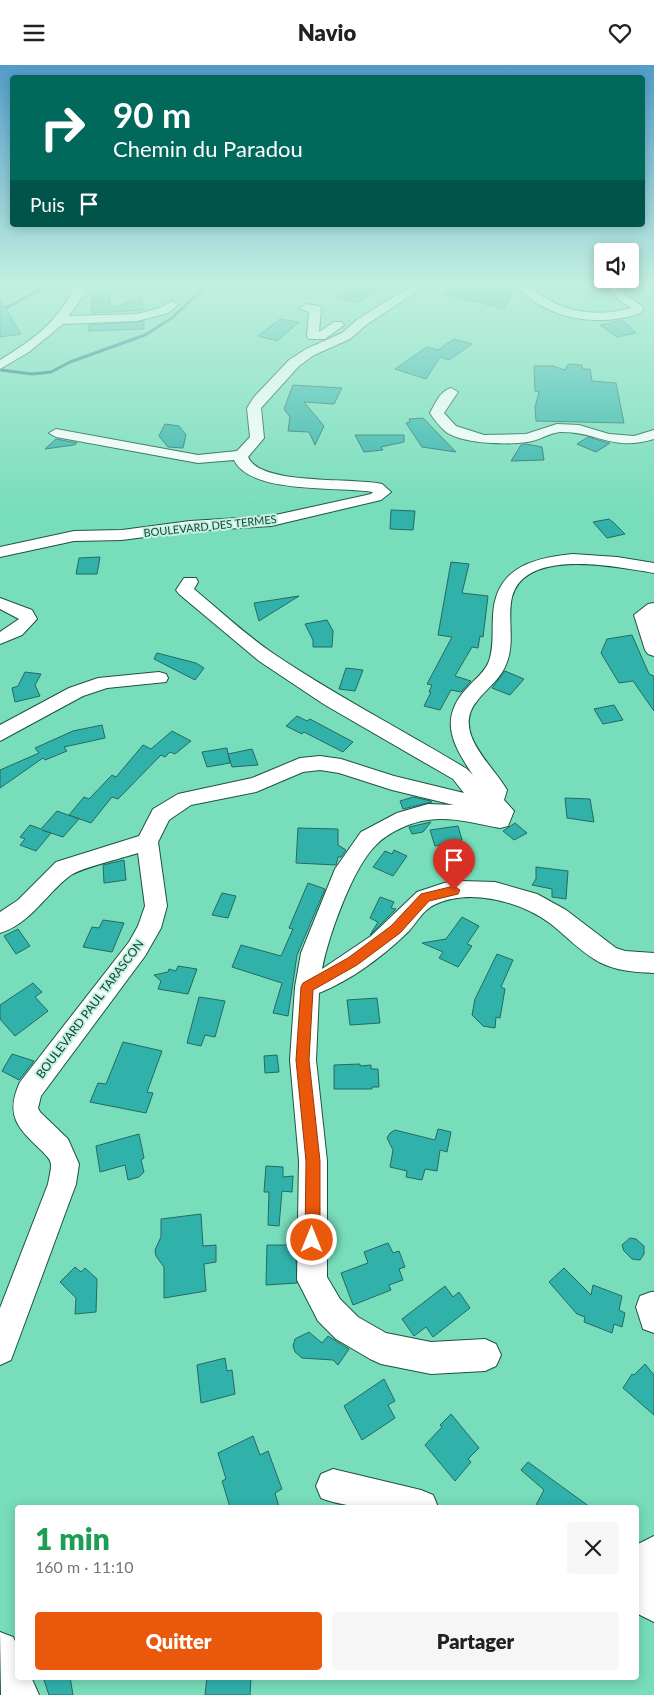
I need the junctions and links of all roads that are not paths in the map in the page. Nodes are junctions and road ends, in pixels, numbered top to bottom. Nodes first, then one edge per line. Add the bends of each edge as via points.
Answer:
1 (11, 358) edge
2 (301, 358) edge
3 (0, 365) edge
4 (451, 392) dead end
5 (56, 433) dead end
6 (654, 434) edge
7 (88, 442) dead end
8 (242, 461) junction
9 (0, 552) edge
10 (654, 568) edge
11 (190, 582) dead end
12 (0, 603) edge
13 (654, 608) edge
14 (0, 638) edge
15 (654, 650) edge
16 (159, 678) dead end
17 (0, 734) edge
18 (485, 803) junction
19 (147, 842) junction
20 (0, 924) edge
21 (654, 963) edge
22 (307, 987) junction
23 (0, 1349) edge
24 (485, 1355) dead end
25 (333, 1486) dead end
26 (413, 1505) edge
27 (654, 1554) edge
28 (639, 1564) edge
29 (639, 1583) edge
30 (654, 1604) edge
31 (0, 1650) edge
32 (20, 1695) edge

1 - 3 street
2 - 8 street via 254,408 257,438
4 - 6 street via 437,413 451,429 484,439 528,438 557,428 635,440
5 - 8 street via 198,459 224,455
7 - 8 street via 212,465
8 - 9 street, BOULEVARD DES TERMES via 259,473 280,479 377,487 383,492 376,497 271,521 190,526 122,535 74,536
10 - 18 street via 606,559 540,564 521,571 506,591 500,656 493,673 465,703 460,721 465,747 497,790 497,795
11 - 18 street via 185,591 265,657 332,701 460,774
12 - 14 street via 26,614 28,619 19,629
13 - 15 street via 643,615
16 - 17 street via 105,682 76,692
18 - 19 street via 392,783 341,766 300,765 256,785 185,799 161,815
18 - 22 street via 503,811 500,820 450,811 428,812 397,821 369,838 346,869 314,953
19 - 20 street via 64,868 26,906
19 - 23 street, BOULEVARD PAUL TARASCON via 156,906 149,928 137,949 29,1091 25,1108 29,1119 58,1148 65,1164 62,1184
21 - 22 street via 617,959 589,944 558,916 530,899 490,890 454,890 426,897 395,929 352,962
22 - 24 street via 303,1060 313,1161 312,1279 329,1310 347,1328 380,1348 431,1358
25 - 26 street
27 - 28 street
29 - 30 street via 646,1598
31 - 32 street

